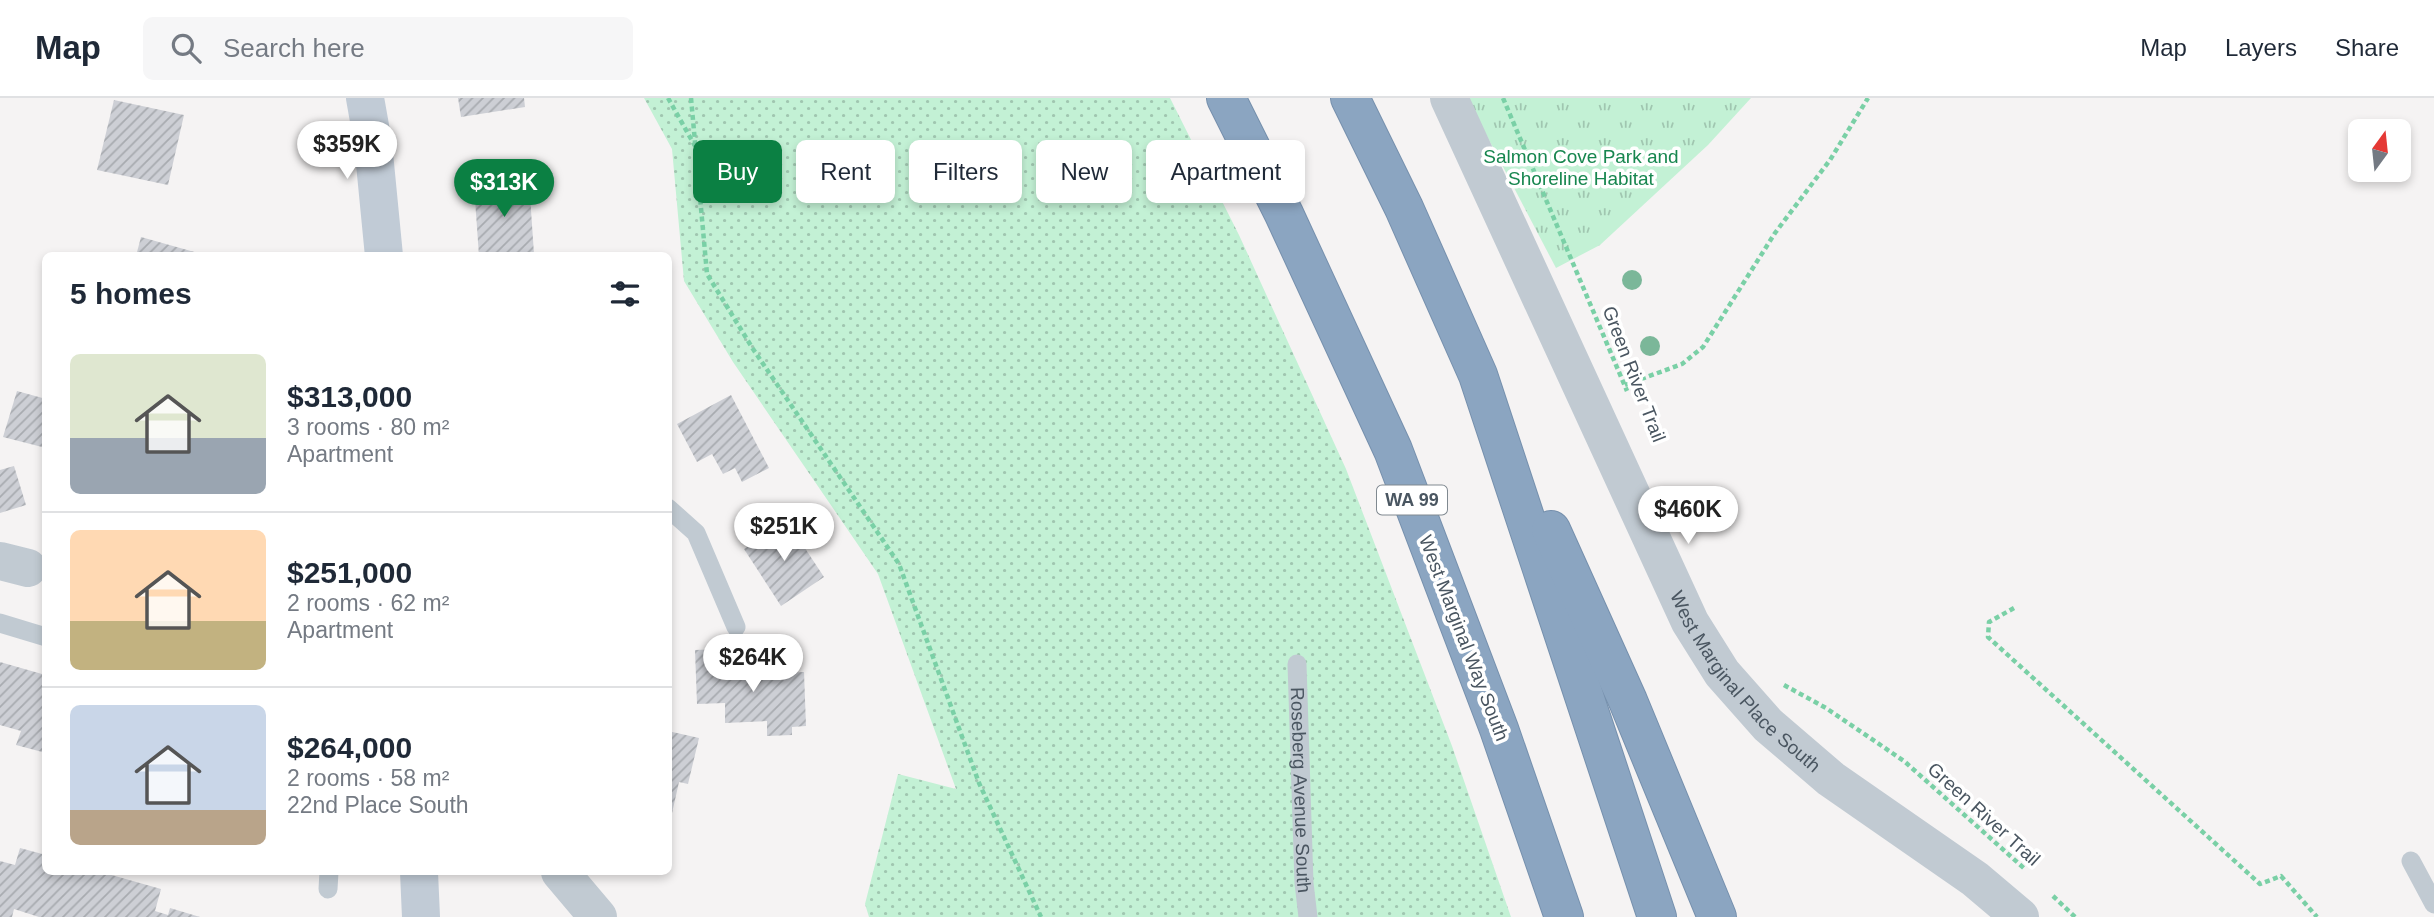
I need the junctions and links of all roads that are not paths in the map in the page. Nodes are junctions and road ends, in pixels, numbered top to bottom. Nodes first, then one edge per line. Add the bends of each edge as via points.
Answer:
1 (365, 98) edge
2 (1226, 98) edge
3 (1350, 98) edge
4 (1449, 98) edge
5 (384, 252) edge
6 (1478, 375) junction
7 (672, 512) edge
8 (0, 623) edge
9 (736, 627) dead end
10 (42, 635) edge
11 (1297, 664) dead end
12 (2411, 861) dead end
13 (419, 875) edge
14 (563, 875) edge
15 (2434, 904) edge
16 (421, 917) edge
17 (598, 917) edge
18 (1308, 917) edge
19 (1564, 917) edge
20 (1657, 917) edge
21 (1717, 917) edge
22 (2020, 917) edge

1 - 5 main road
2 - 19 highway, West Marginal Way South / WA 99 via 1392,450 1499,729
3 - 6 highway
4 - 22 street, West Marginal Place South via 1690,622 1722,673 1768,725 1831,779 1975,878
6 - 20 highway
6 - 21 highway via 1585,602
7 - 9 lane via 696,533
8 - 10 lane
11 - 18 lane, Roseberg Avenue South
12 - 15 lane
13 - 16 main road
14 - 17 street

